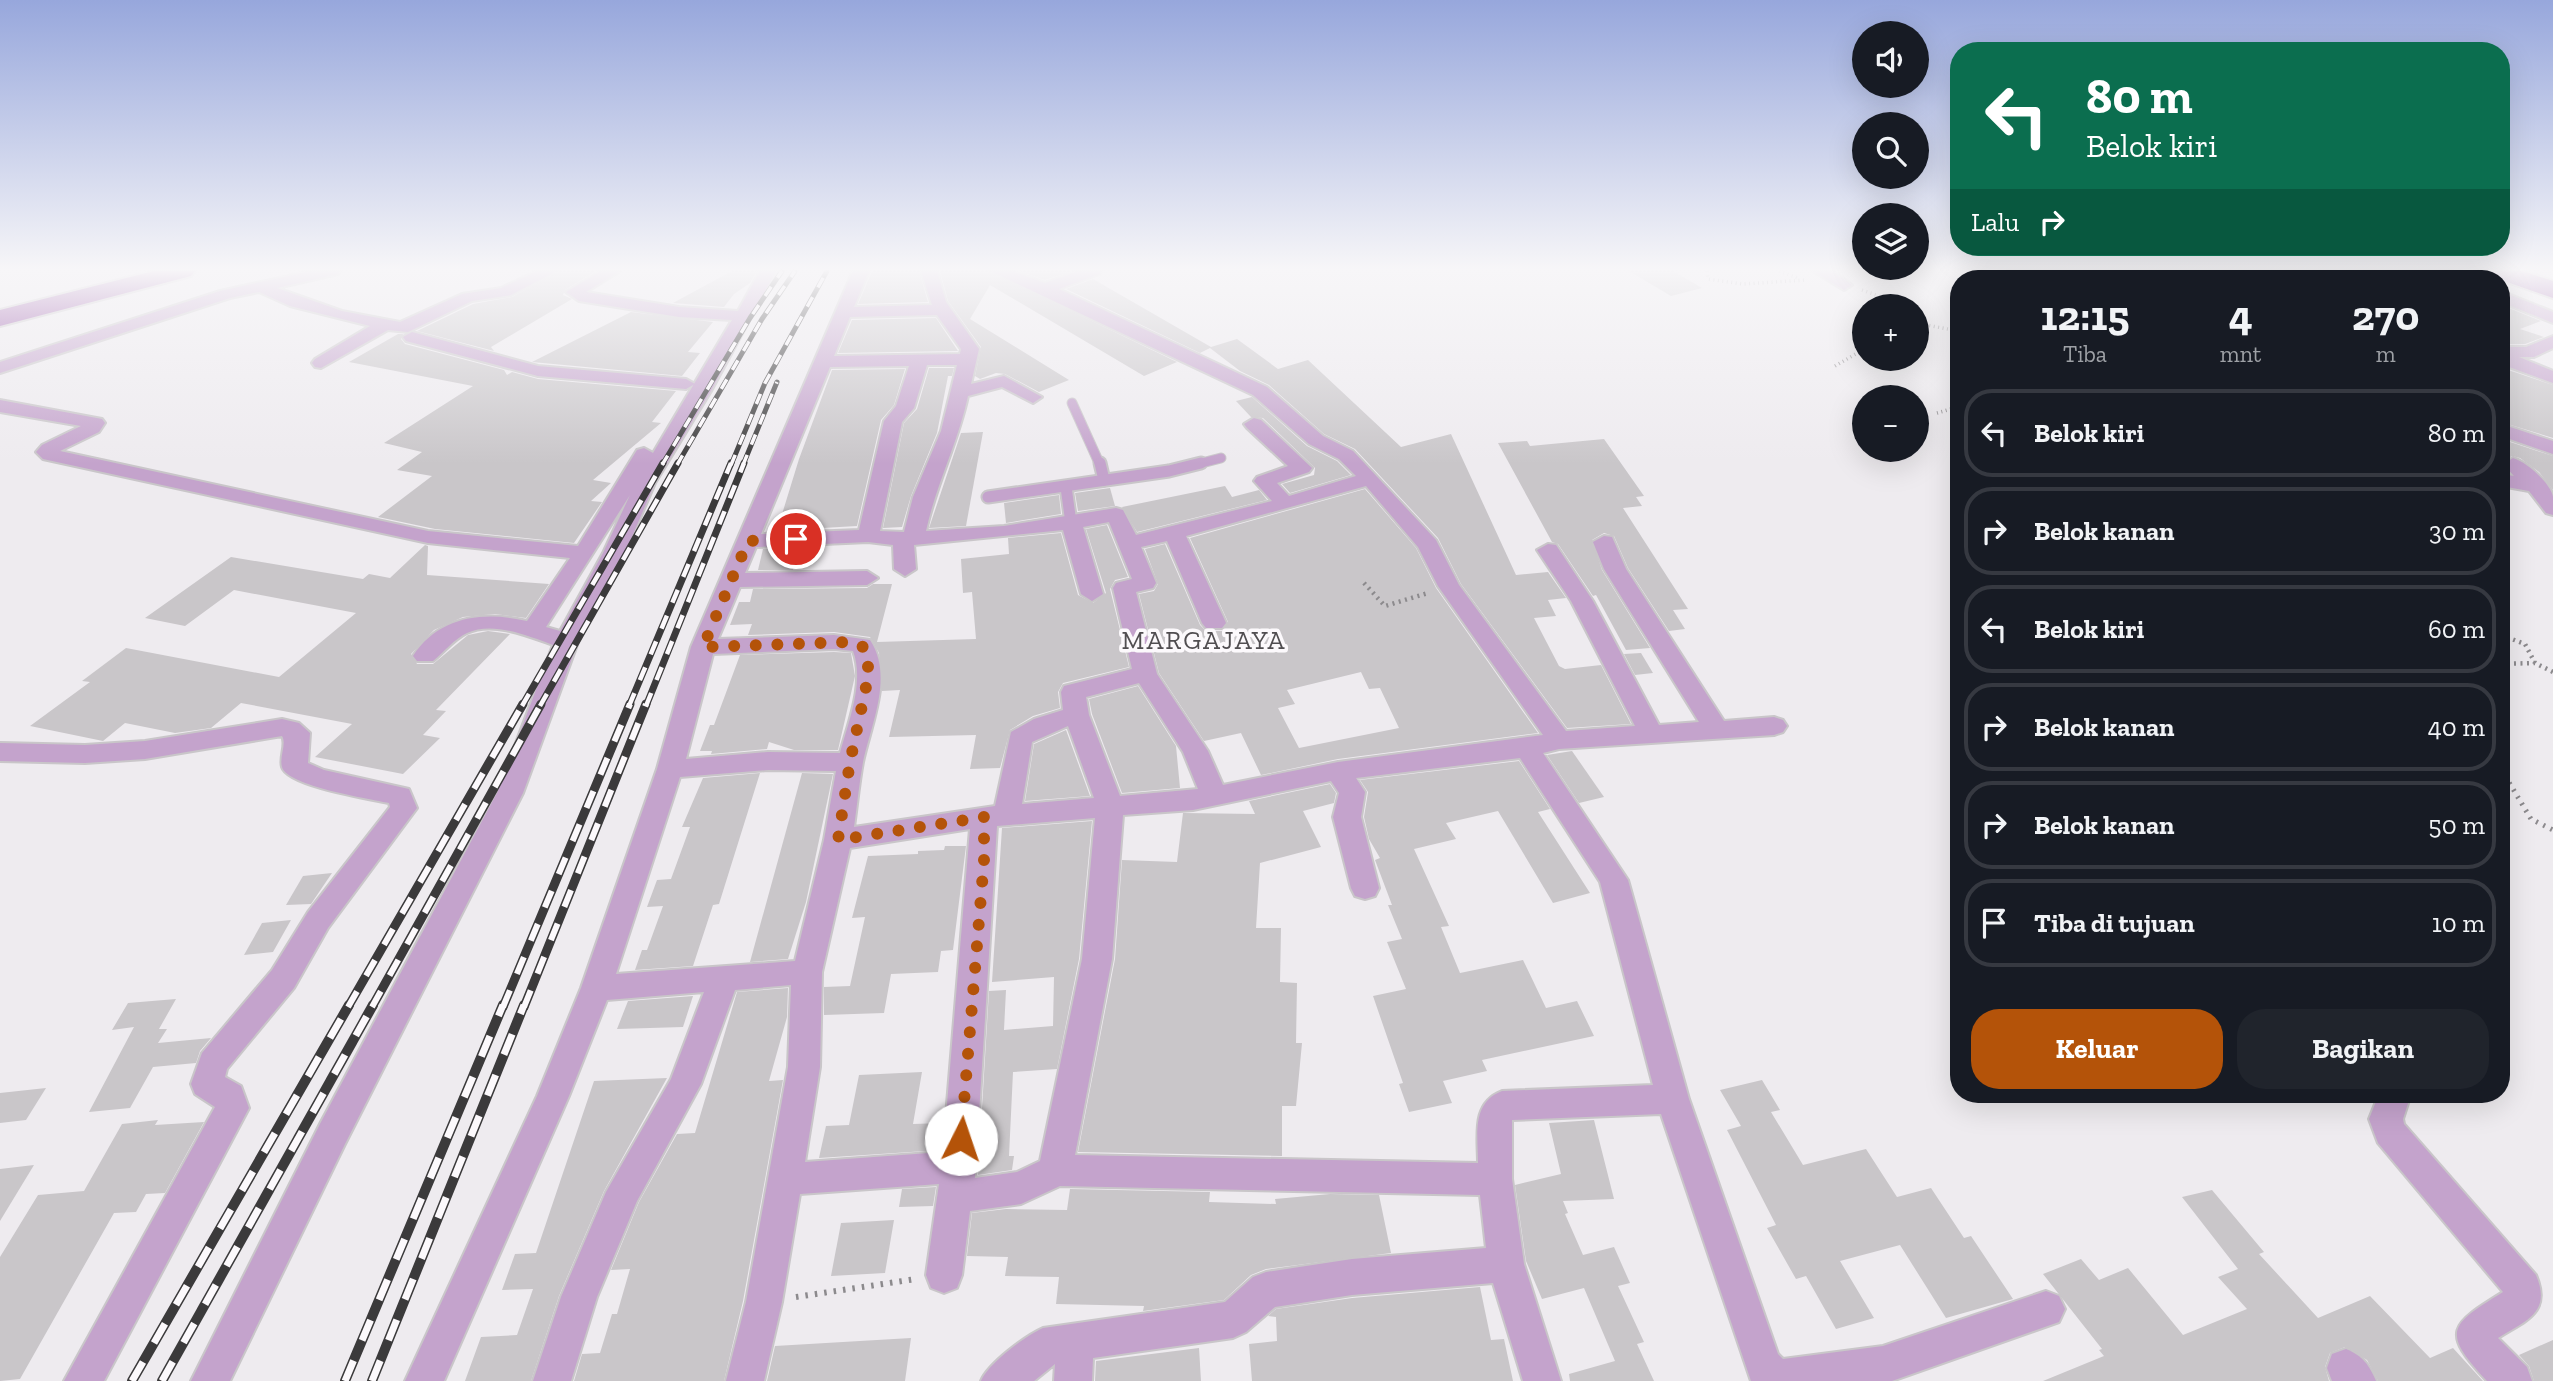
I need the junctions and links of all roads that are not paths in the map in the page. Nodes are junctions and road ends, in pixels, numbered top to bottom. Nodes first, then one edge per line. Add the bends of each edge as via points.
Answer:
1 (98, 335) edge
2 (367, 335) edge
3 (722, 335) edge
4 (728, 335) edge
5 (834, 335) edge
6 (961, 335) edge
7 (1143, 335) edge
8 (412, 337) dead end
9 (2553, 341) edge
10 (2510, 355) edge
11 (967, 359) junction
12 (920, 360) junction
13 (2510, 361) edge
14 (824, 362) junction
15 (321, 363) dead end
16 (0, 368) edge
17 (2553, 378) edge
18 (686, 384) junction
19 (961, 392) junction
20 (1033, 397) dead end
21 (1072, 403) dead end
22 (0, 406) edge
23 (33, 412) junction
24 (0, 424) edge
25 (1254, 424) dead end
26 (2510, 433) edge
27 (2553, 448) edge
28 (1221, 458) dead end
29 (1301, 468) junction
30 (2510, 473) edge
31 (1370, 478) junction
32 (1104, 480) junction
33 (1066, 487) junction
34 (2545, 487) edge
35 (1327, 489) junction
36 (988, 497) dead end
37 (1286, 504) junction
38 (2553, 509) edge
39 (1071, 523) junction
40 (1173, 531) junction
41 (868, 536) junction
42 (909, 538) junction
43 (748, 541) junction
44 (1604, 542) dead end
45 (1130, 543) junction
46 (1548, 550) dead end
47 (584, 553) junction
48 (905, 569) dead end
49 (867, 578) dead end
50 (732, 580) junction
51 (1092, 594) dead end
52 (1214, 623) dead end
53 (533, 629) junction
54 (566, 642) junction
55 (703, 647) junction
56 (425, 656) dead end
57 (1145, 674) junction
58 (1076, 715) junction
59 (1774, 726) dead end
60 (1716, 728) junction
61 (1652, 735) junction
62 (1543, 744) junction
63 (0, 752) edge
64 (850, 762) junction
65 (670, 769) junction
66 (1338, 771) junction
67 (1214, 795) junction
68 (1110, 805) junction
69 (995, 816) junction
70 (838, 840) junction
71 (1365, 888) dead end
72 (807, 972) junction
73 (724, 979) junction
74 (596, 988) junction
75 (1674, 1099) junction
76 (2392, 1103) edge
77 (1057, 1170) junction
78 (785, 1179) junction
79 (1495, 1179) junction
80 (957, 1182) junction
81 (1506, 1264) junction
82 (944, 1275) road end
83 (2046, 1309) dead end
84 (1075, 1342) junction
85 (1888, 1373) edge
86 (83, 1381) edge
87 (209, 1381) edge
88 (424, 1381) edge
89 (552, 1381) edge
90 (746, 1381) edge
91 (1000, 1381) edge
92 (1073, 1381) edge
93 (1542, 1381) edge
94 (2512, 1381) edge

1 - 16 street
2 - 15 street
3 - 18 street
4 - 54 street via 702,391 645,482 614,553
5 - 14 street
6 - 11 street via 970,349
7 - 31 street via 1260,391 1316,440 1346,455
8 - 18 street via 538,371
9 - 10 street via 2528,353
11 - 12 street
11 - 19 street
12 - 14 street
12 - 41 street via 905,408 893,421
13 - 17 street
14 - 43 street
18 - 47 street
19 - 20 street via 1004,381
19 - 42 street via 951,431
21 - 32 lane via 1098,455
22 - 23 street
23 - 24 street
23 - 47 street via 95,423 48,449 50,455 428,537
25 - 29 street
26 - 27 street
28 - 32 lane
29 - 35 street
29 - 37 street via 1264,481
30 - 34 street
31 - 35 street
31 - 62 street via 1428,545 1449,586 1498,651
32 - 33 lane
33 - 36 lane
33 - 39 lane
34 - 38 street
35 - 37 street
37 - 40 street
39 - 42 street
39 - 45 street via 1116,514
39 - 51 street
40 - 45 street
40 - 52 street
41 - 42 street
41 - 43 street
42 - 48 street
43 - 50 street
44 - 60 street via 1615,569
45 - 57 street via 1144,583 1124,588
46 - 61 street via 1581,601
47 - 53 street
49 - 50 street
50 - 55 street
53 - 54 street
53 - 56 street via 484,623 466,626
54 - 87 street via 510,793 332,1133
55 - 64 street via 862,645 869,673
55 - 65 street
57 - 58 street via 1077,690 1071,695
57 - 67 street via 1195,751
58 - 68 street
58 - 69 street via 1043,724 1020,738
59 - 60 street
60 - 61 street
61 - 62 street
62 - 66 street
62 - 75 street via 1614,880
63 - 86 street via 58,756 181,744 287,727 297,733 295,767 317,778 400,796 404,808 318,920 283,979 214,1063 207,1084 229,1097 232,1108
64 - 65 street via 768,761
64 - 70 street
65 - 74 street
66 - 67 street
66 - 71 street via 1352,792 1347,817
67 - 68 street
68 - 69 street
68 - 77 street via 1097,959
69 - 70 street
69 - 80 street via 984,860
70 - 72 street
72 - 73 street
72 - 78 street via 804,1067
73 - 74 street
73 - 89 street via 685,1084 623,1192 584,1285
74 - 88 street via 553,1096
75 - 79 street via 1502,1107 1494,1113
75 - 85 street via 1763,1366 1772,1376 1783,1378
76 - 94 street via 2386,1119 2390,1132 2523,1288 2523,1301 2475,1331 2476,1342
77 - 79 street
77 - 80 street via 1021,1188
78 - 80 street
78 - 90 street
79 - 81 street
80 - 82 street
81 - 84 street via 1352,1277 1266,1290 1233,1319
81 - 93 street
83 - 85 street
84 - 91 street via 1043,1347
84 - 92 street

